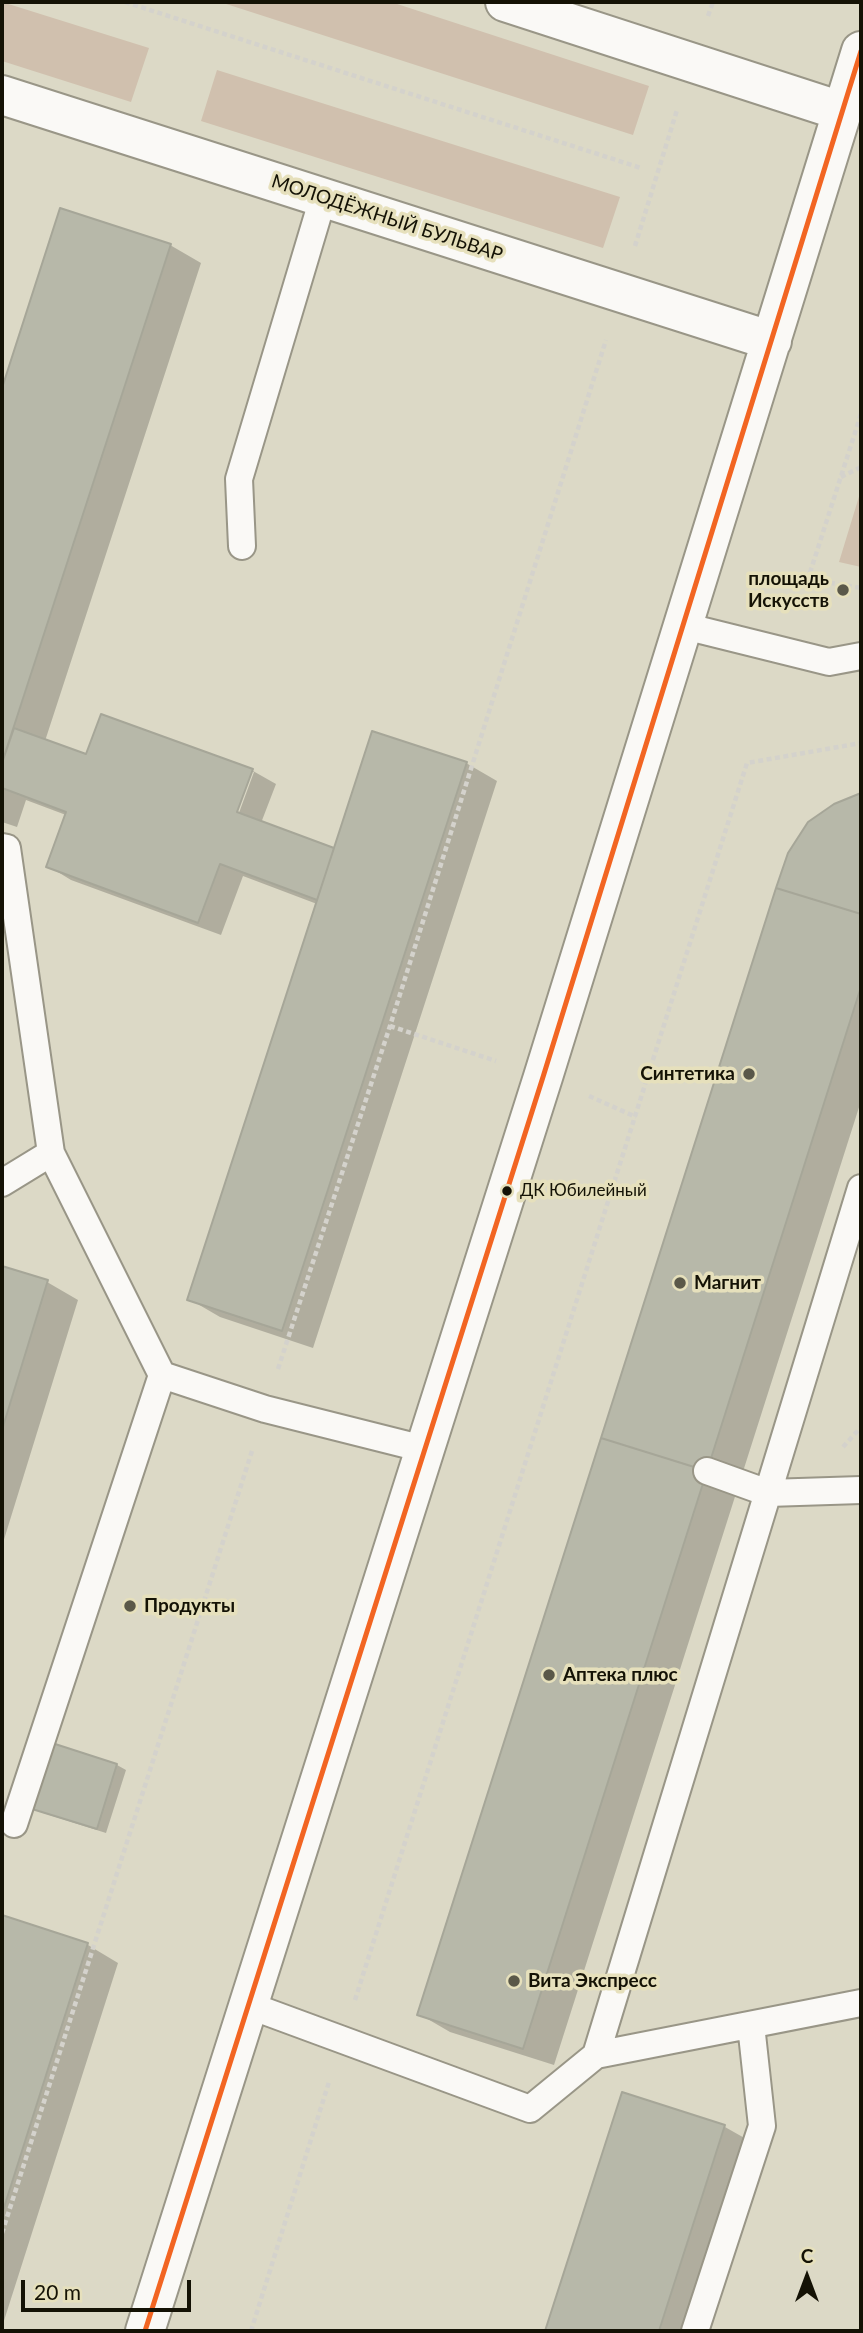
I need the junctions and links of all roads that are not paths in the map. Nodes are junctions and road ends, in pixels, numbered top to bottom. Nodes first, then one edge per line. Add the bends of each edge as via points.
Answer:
1 (505, 2) edge
2 (861, 51) edge
3 (2, 95) edge
4 (841, 111) junction
5 (323, 198) junction
6 (772, 341) junction
7 (242, 546) dead end
8 (684, 626) junction
9 (861, 656) edge
10 (2, 846) edge
11 (51, 1153) junction
12 (2, 1183) edge
13 (861, 1188) edge
14 (162, 1375) junction
15 (424, 1449) junction
16 (707, 1471) dead end
17 (861, 1490) edge
18 (768, 1493) junction
19 (14, 1824) dead end
20 (248, 2005) junction
21 (860, 2010) edge
22 (751, 2025) junction
23 (596, 2055) junction
24 (145, 2331) edge
25 (695, 2331) edge

1 - 4 main road
2 - 4 main road
3 - 5 main road, МОЛОДЁЖНЫЙ БУЛЬВАР
4 - 6 main road
5 - 6 main road, МОЛОДЁЖНЫЙ БУЛЬВАР
5 - 7 lane via 239,479
6 - 8 main road
8 - 9 lane via 829,662
8 - 15 main road
10 - 11 lane via 7,848
11 - 12 lane
11 - 14 lane
13 - 18 lane
14 - 15 lane via 265,1409
14 - 19 lane
15 - 20 main road
16 - 18 lane
17 - 18 lane
18 - 23 lane
20 - 23 lane via 530,2109
20 - 24 main road
21 - 22 lane
22 - 23 lane
22 - 25 lane via 762,2126

